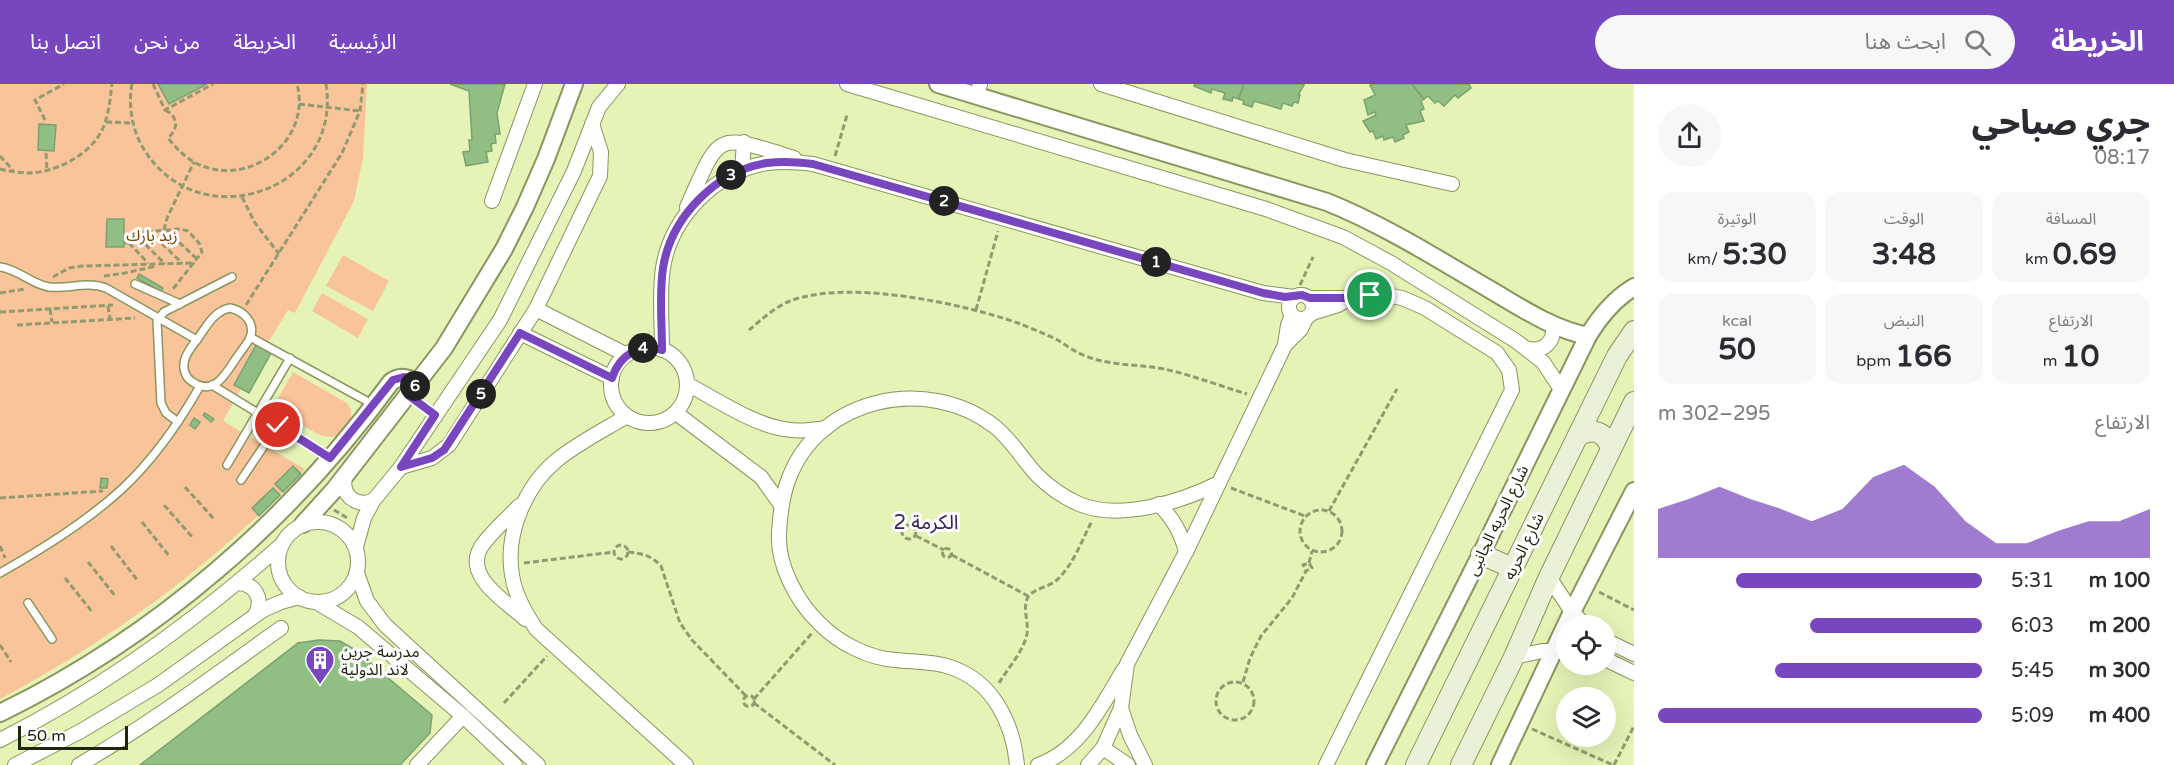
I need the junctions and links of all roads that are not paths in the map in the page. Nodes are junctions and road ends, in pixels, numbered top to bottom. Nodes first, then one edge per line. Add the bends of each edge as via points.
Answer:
1 (535, 84) edge
2 (574, 84) edge
3 (847, 84) edge
4 (942, 84) edge
5 (1101, 84) edge
6 (610, 87) edge
7 (979, 90) edge
8 (592, 124) junction
9 (744, 142) junction
10 (708, 160) junction
11 (813, 164) junction
12 (742, 170) junction
13 (726, 178) junction
14 (1452, 184) dead end
15 (492, 201) dead end
16 (679, 226) junction
17 (0, 267) edge
18 (232, 277) dead end
19 (135, 284) dead end
20 (1634, 287) edge
21 (1310, 298) junction
22 (1350, 298) junction
23 (180, 304) junction
24 (1291, 307) junction
25 (536, 309) junction
26 (1309, 316) junction
27 (156, 317) junction
28 (1553, 325) junction
29 (1634, 331) edge
30 (520, 333) junction
31 (1588, 336) junction
32 (250, 337) junction
33 (197, 340) junction
34 (1286, 345) junction
35 (662, 350) junction
36 (1527, 350) junction
37 (627, 355) junction
38 (290, 358) junction
39 (612, 378) junction
40 (418, 382) junction
41 (687, 384) junction
42 (212, 385) junction
43 (200, 386) junction
44 (1561, 388) junction
45 (1634, 402) edge
46 (374, 405) junction
47 (676, 412) junction
48 (258, 413) junction
49 (627, 416) junction
50 (178, 422) junction
51 (278, 425) junction
52 (826, 428) junction
53 (1578, 436) junction
54 (1611, 449) junction
55 (330, 458) junction
56 (227, 465) dead end
57 (401, 467) junction
58 (345, 477) junction
59 (241, 480) dead end
60 (1219, 483) junction
61 (1634, 491) edge
62 (527, 498) junction
63 (372, 501) junction
64 (1159, 504) junction
65 (781, 505) junction
66 (303, 524) junction
67 (280, 546) junction
68 (482, 546) junction
69 (356, 547) junction
70 (1186, 552) junction
71 (1481, 554) junction
72 (511, 564) junction
73 (1512, 568) junction
74 (0, 573) edge
75 (357, 573) junction
76 (1549, 577) junction
77 (238, 583) junction
78 (487, 585) junction
79 (299, 597) junction
80 (316, 602) junction
81 (28, 603) dead end
82 (1572, 612) junction
83 (255, 615) junction
84 (1571, 615) edge
85 (1575, 615) edge
86 (281, 627) dead end
87 (536, 629) junction
88 (52, 639) dead end
89 (1616, 647) edge
90 (1556, 652) edge
91 (1634, 654) edge
92 (1514, 657) junction
93 (1556, 658) edge
94 (1127, 664) junction
95 (1616, 664) edge
96 (1634, 673) edge
97 (70, 676) junction
98 (158, 685) junction
99 (85, 694) junction
100 (172, 706) junction
101 (1121, 708) junction
102 (0, 713) edge
103 (463, 716) junction
104 (1094, 718) junction
105 (1112, 729) junction
106 (505, 736) junction
107 (0, 740) edge
108 (1015, 744) junction
109 (109, 747) junction
110 (496, 748) junction
111 (1103, 748) junction
112 (15, 765) edge
113 (79, 765) edge
114 (103, 765) edge
115 (417, 765) edge
116 (515, 765) edge
117 (538, 765) edge
118 (686, 765) edge
119 (1017, 765) edge
120 (1037, 765) edge
121 (1088, 765) edge
122 (1128, 765) edge
123 (1145, 765) edge
124 (1326, 765) edge
125 (1375, 765) edge
126 (1416, 765) edge
127 (1461, 765) edge
128 (1500, 765) edge

1 - 15 street
2 - 40 street via 546,159 504,249 444,348
3 - 36 street via 1318,227 1383,258
4 - 7 street
5 - 14 street via 1345,160
6 - 8 street
7 - 28 street via 1327,202 1376,224
8 - 25 street via 601,152 600,176
8 - 57 street via 574,171 500,320
9 - 10 street via 722,144
9 - 11 street
9 - 12 street
10 - 13 street
10 - 16 street
11 - 12 street via 789,161
11 - 24 street via 1263,293
12 - 13 street
13 - 16 street via 692,207
16 - 35 street via 664,265
17 - 27 lane via 41,285 100,285
18 - 23 lane
19 - 23 lane
20 - 31 street, شارع الحريه الجانبى via 1605,311
21 - 22 street
21 - 24 street via 1302,295
21 - 26 street via 1313,305
22 - 26 street
22 - 124 street via 1386,295 1425,308 1497,353 1509,370 1512,390
23 - 27 lane
24 - 26 street via 1298,319
24 - 34 street
25 - 30 street
25 - 37 street
26 - 34 street
27 - 33 lane
27 - 50 lane via 161,404
28 - 31 street
28 - 36 street via 1553,337 1545,347
29 - 53 main road, شارع الحريه via 1617,356
30 - 39 street
30 - 57 street via 444,450 432,458
31 - 44 street, شارع الحريه الجانبى
32 - 33 lane via 249,320 230,308 214,315
32 - 38 lane
32 - 42 lane via 222,379
33 - 43 lane via 185,357 184,369 189,380
34 - 60 street
35 - 37 street via 644,348
35 - 41 street via 680,363
36 - 44 street via 1544,362
37 - 39 street
38 - 46 lane
38 - 48 lane
39 - 49 street via 616,406
40 - 46 street via 396,379
40 - 58 street
41 - 47 street
41 - 52 street via 766,425 806,431
42 - 43 lane
42 - 48 lane
43 - 50 lane
44 - 71 street, شارع الحريه الجانبى
45 - 54 main road
46 - 55 street
47 - 49 street via 657,423
47 - 65 street via 761,477
48 - 51 lane
48 - 56 lane
49 - 62 street via 557,461
50 - 74 lane via 148,463 121,490 75,526
51 - 55 lane
51 - 59 lane
52 - 64 street via 856,409 891,399 928,398 963,407 994,426 1036,474 1056,492 1080,504 1099,509
52 - 65 street via 805,450 790,476
53 - 54 main road via 1594,431 1602,434
53 - 73 main road, شارع الحريه
54 - 76 main road
55 - 97 street via 236,554 127,639
57 - 63 street
58 - 63 street via 344,489 350,498 361,503
58 - 66 street
60 - 64 street via 1180,500
60 - 70 street
61 - 82 street
62 - 68 street
62 - 72 street via 515,524
63 - 69 street
64 - 70 street via 1173,518
65 - 108 street via 779,538 785,570 799,599 820,624 841,641 866,653 951,667 973,679 991,695 1006,718
66 - 67 street
66 - 69 street via 330,523 346,532
67 - 77 street
67 - 79 street via 279,571 286,587
68 - 72 street
68 - 78 street via 477,566
69 - 75 street
70 - 94 street
71 - 73 main road
71 - 125 street, شارع الحريه الجانبى
72 - 78 street
72 - 87 street via 520,604
73 - 126 main road, شارع الحريه
75 - 80 street via 342,594
75 - 106 street via 367,601 385,625
76 - 82 street
76 - 92 main road
77 - 83 street via 250,586 258,596
77 - 99 street
78 - 87 street
79 - 80 street
79 - 83 street
80 - 103 street via 358,627
81 - 88 lane
82 - 84 street
82 - 85 street
83 - 98 street
86 - 100 street
87 - 118 street
89 - 91 street
90 - 92 street
92 - 127 main road
93 - 128 street
94 - 101 street
94 - 104 street
95 - 96 street
97 - 99 street
97 - 102 street
98 - 100 street
98 - 112 street
99 - 107 street
100 - 109 street
101 - 105 street
101 - 123 street
103 - 110 street
103 - 115 street
104 - 105 street
104 - 120 street via 1075,742
105 - 111 street
106 - 110 street
106 - 117 street
108 - 119 street
108 - 120 street
109 - 113 street
109 - 114 street
110 - 116 street
111 - 121 street
111 - 122 street

